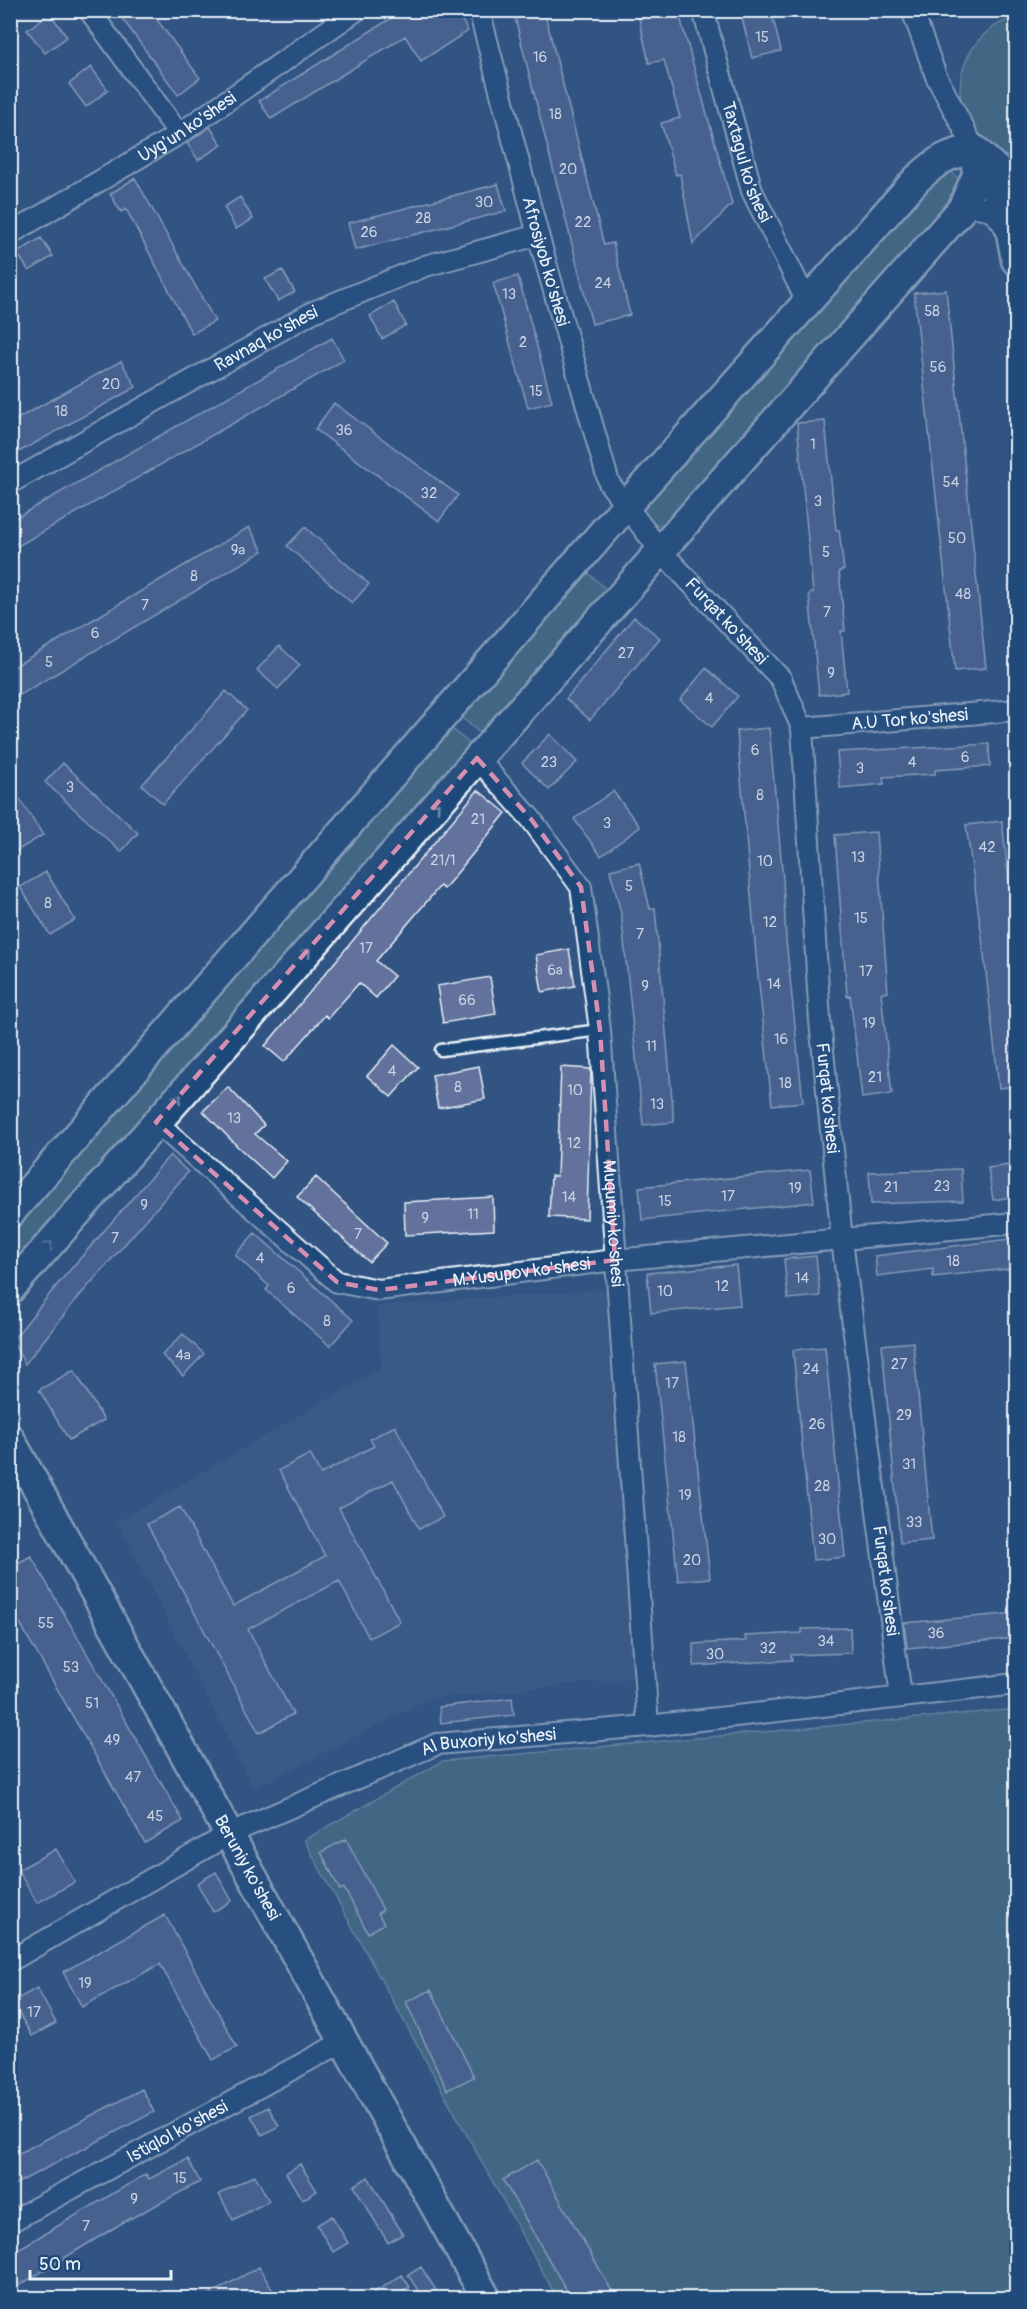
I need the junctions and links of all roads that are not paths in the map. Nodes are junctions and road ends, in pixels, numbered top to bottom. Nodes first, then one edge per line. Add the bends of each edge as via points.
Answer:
1 (89, 10) edge
2 (357, 10) edge
3 (479, 10) edge
4 (704, 10) edge
5 (912, 10) edge
6 (179, 134) junction
7 (975, 150) junction
8 (1017, 188) edge
9 (962, 209) junction
10 (10, 234) edge
11 (538, 235) junction
12 (1016, 253) edge
13 (808, 304) junction
14 (10, 483) edge
15 (625, 507) junction
16 (660, 549) junction
17 (1017, 710) edge
18 (802, 728) junction
19 (477, 758) junction
20 (600, 1030) junction
21 (441, 1050) dead end
22 (156, 1122) junction
23 (10, 1213) edge
24 (1017, 1223) edge
25 (842, 1240) junction
26 (615, 1260) junction
27 (10, 1288) edge
28 (10, 1438) edge
29 (1017, 1684) edge
30 (901, 1697) junction
31 (648, 1726) junction
32 (231, 1833) junction
33 (10, 1961) edge
34 (345, 2040) junction
35 (10, 2222) edge
36 (486, 2298) edge

1 - 6 street
2 - 6 street, Uyg'un ko'shesi
3 - 11 street, Afrosiyob ko'shesi
4 - 13 street, Taxtagul ko'shesi via 752,191
5 - 7 street via 936,76
6 - 10 street, Uyg'un ko'shesi
7 - 8 street
7 - 9 street via 977,175
7 - 12 street via 1006,211
7 - 13 street via 953,152 917,179
9 - 12 street via 975,206 991,210 1000,219
9 - 16 street
11 - 14 street, Ravnaq ko'shesi via 425,266 312,312
11 - 15 street, Afrosiyob ko'shesi via 609,483
13 - 15 street
15 - 16 street, Afrosiyob ko'shesi
15 - 23 street
16 - 18 street, Furqat ko'shesi via 781,679
16 - 19 street
17 - 18 street, A.U Tor ko'shesi
18 - 25 street, Furqat ko'shesi via 820,1021
19 - 20 street, Muqumiy ko'shesi via 531,819 581,887
22 -> 19 street
20 - 21 lane
20 - 26 street, Muqumiy ko'shesi
22 - 26 street, M.Yusupov ko'shesi via 337,1282 379,1290
27 -> 22 street
24 - 25 street, M.Yusupov ko'shesi
25 - 26 street, M.Yusupov ko'shesi
25 - 30 street, Furqat ko'shesi
26 - 31 street, Muqumiy ko'shesi
28 - 32 street, Beruniy ko'shesi
29 - 30 street, Al Buxoriy ko'shesi
30 - 31 street, Al Buxoriy ko'shesi
31 - 32 street, Al Buxoriy ko'shesi via 436,1744
32 - 33 street, Al Buxoriy ko'shesi
32 - 34 street, Beruniy ko'shesi
34 - 35 street, Istiqlol ko'shesi
34 - 36 street, Beruniy ko'shesi

